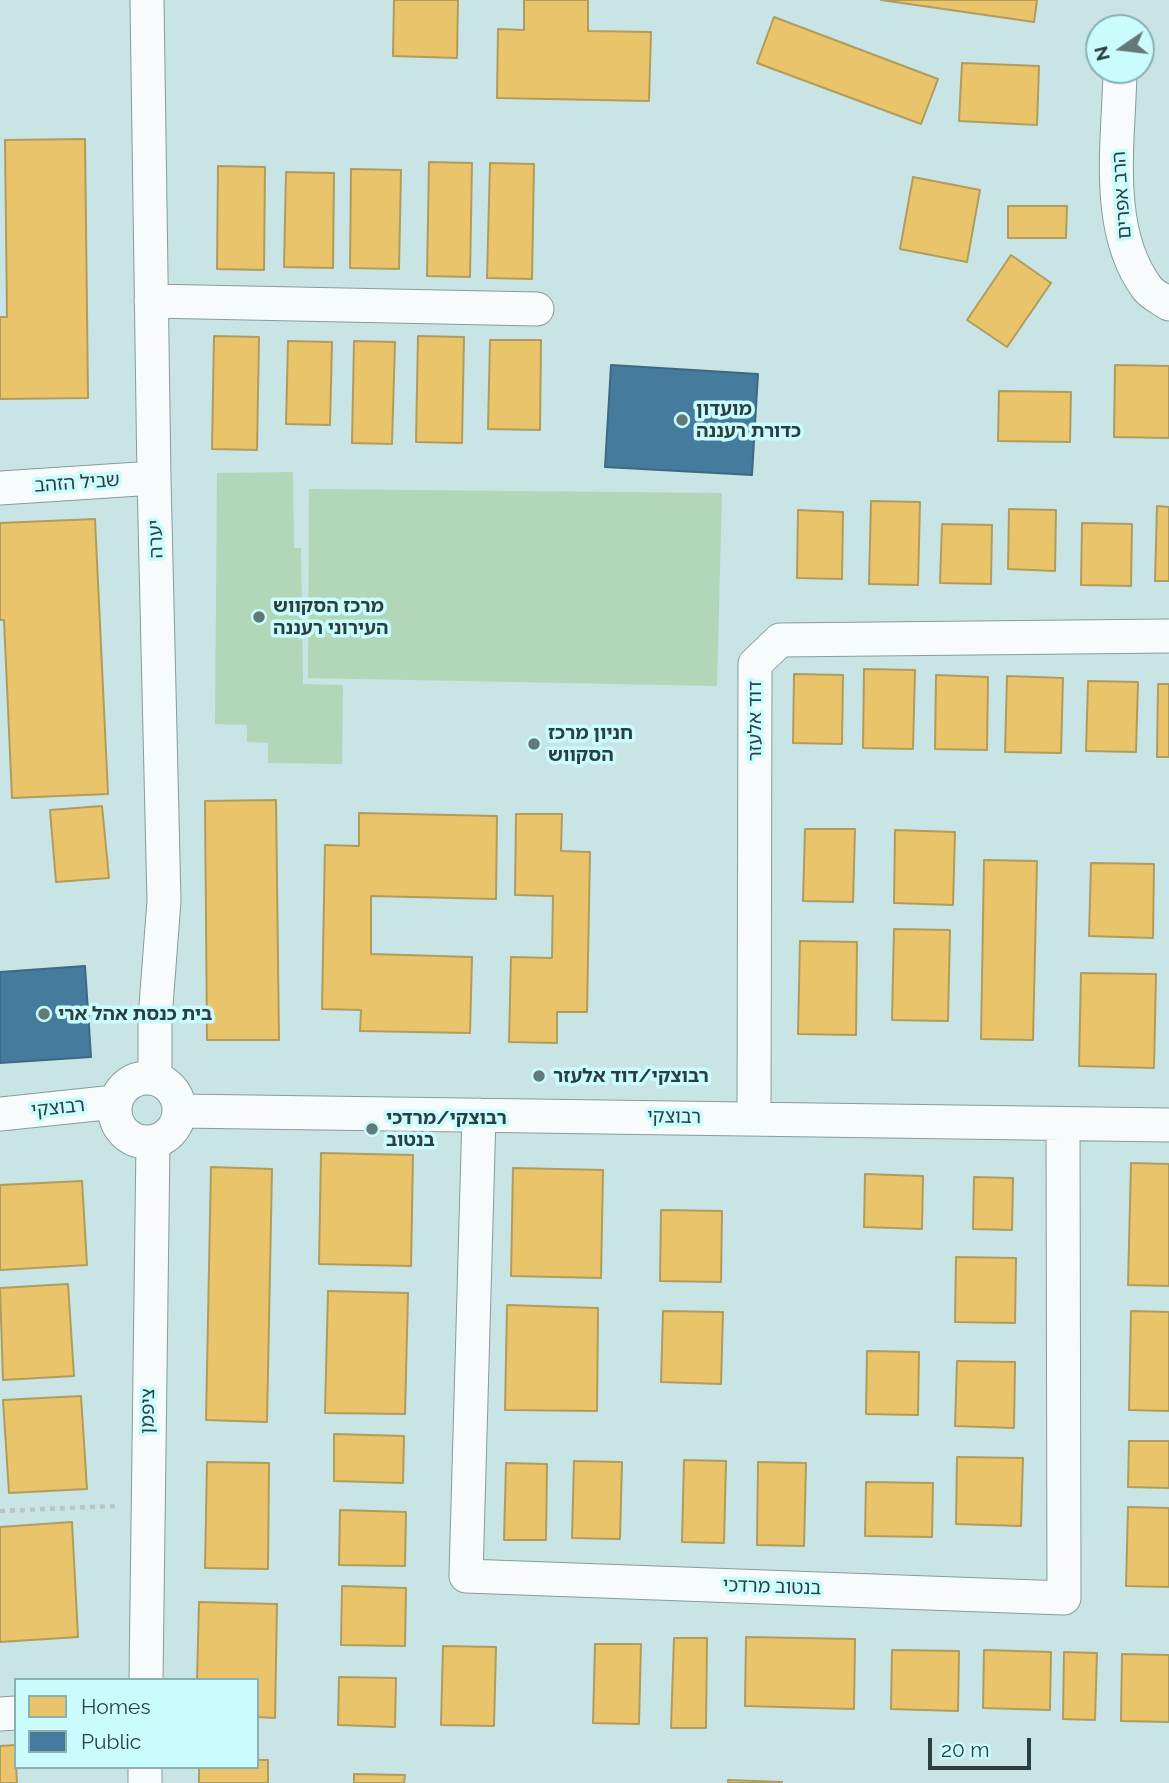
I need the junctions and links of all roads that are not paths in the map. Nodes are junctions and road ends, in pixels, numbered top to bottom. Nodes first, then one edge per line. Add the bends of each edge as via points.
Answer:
1 (147, 0) edge
2 (1120, 84) edge
3 (152, 301) junction
4 (1169, 304) edge
5 (537, 309) dead end
6 (154, 478) junction
7 (0, 488) edge
8 (1169, 636) edge
9 (155, 1078) junction
10 (115, 1102) junction
11 (180, 1111) junction
12 (0, 1114) edge
13 (479, 1115) junction
14 (754, 1118) junction
15 (1063, 1124) junction
16 (1169, 1125) edge
17 (153, 1142) junction
18 (146, 1678) edge

1 - 3 street, יערה
2 - 4 street, הרב אפרים via 1118,195 1126,248 1148,290
3 - 5 street
3 - 6 street, יערה
6 - 7 street, שביל הזהב
6 - 9 street, יערה via 164,901
8 - 14 street, דוד אלעזר via 780,640 755,664
9 - 10 street via 126,1085
9 - 11 street via 168,1085
10 - 12 street, רבוצקי
10 - 17 street via 119,1127 128,1137
11 - 13 street, רבוצקי
11 - 17 street via 172,1131
13 - 14 street, רבוצקי
13 - 15 street, בנטוב מרדכי via 466,1576 1064,1598
14 - 15 street, רבוצקי
15 - 16 street, רבוצקי
17 - 18 street, ציפמן

